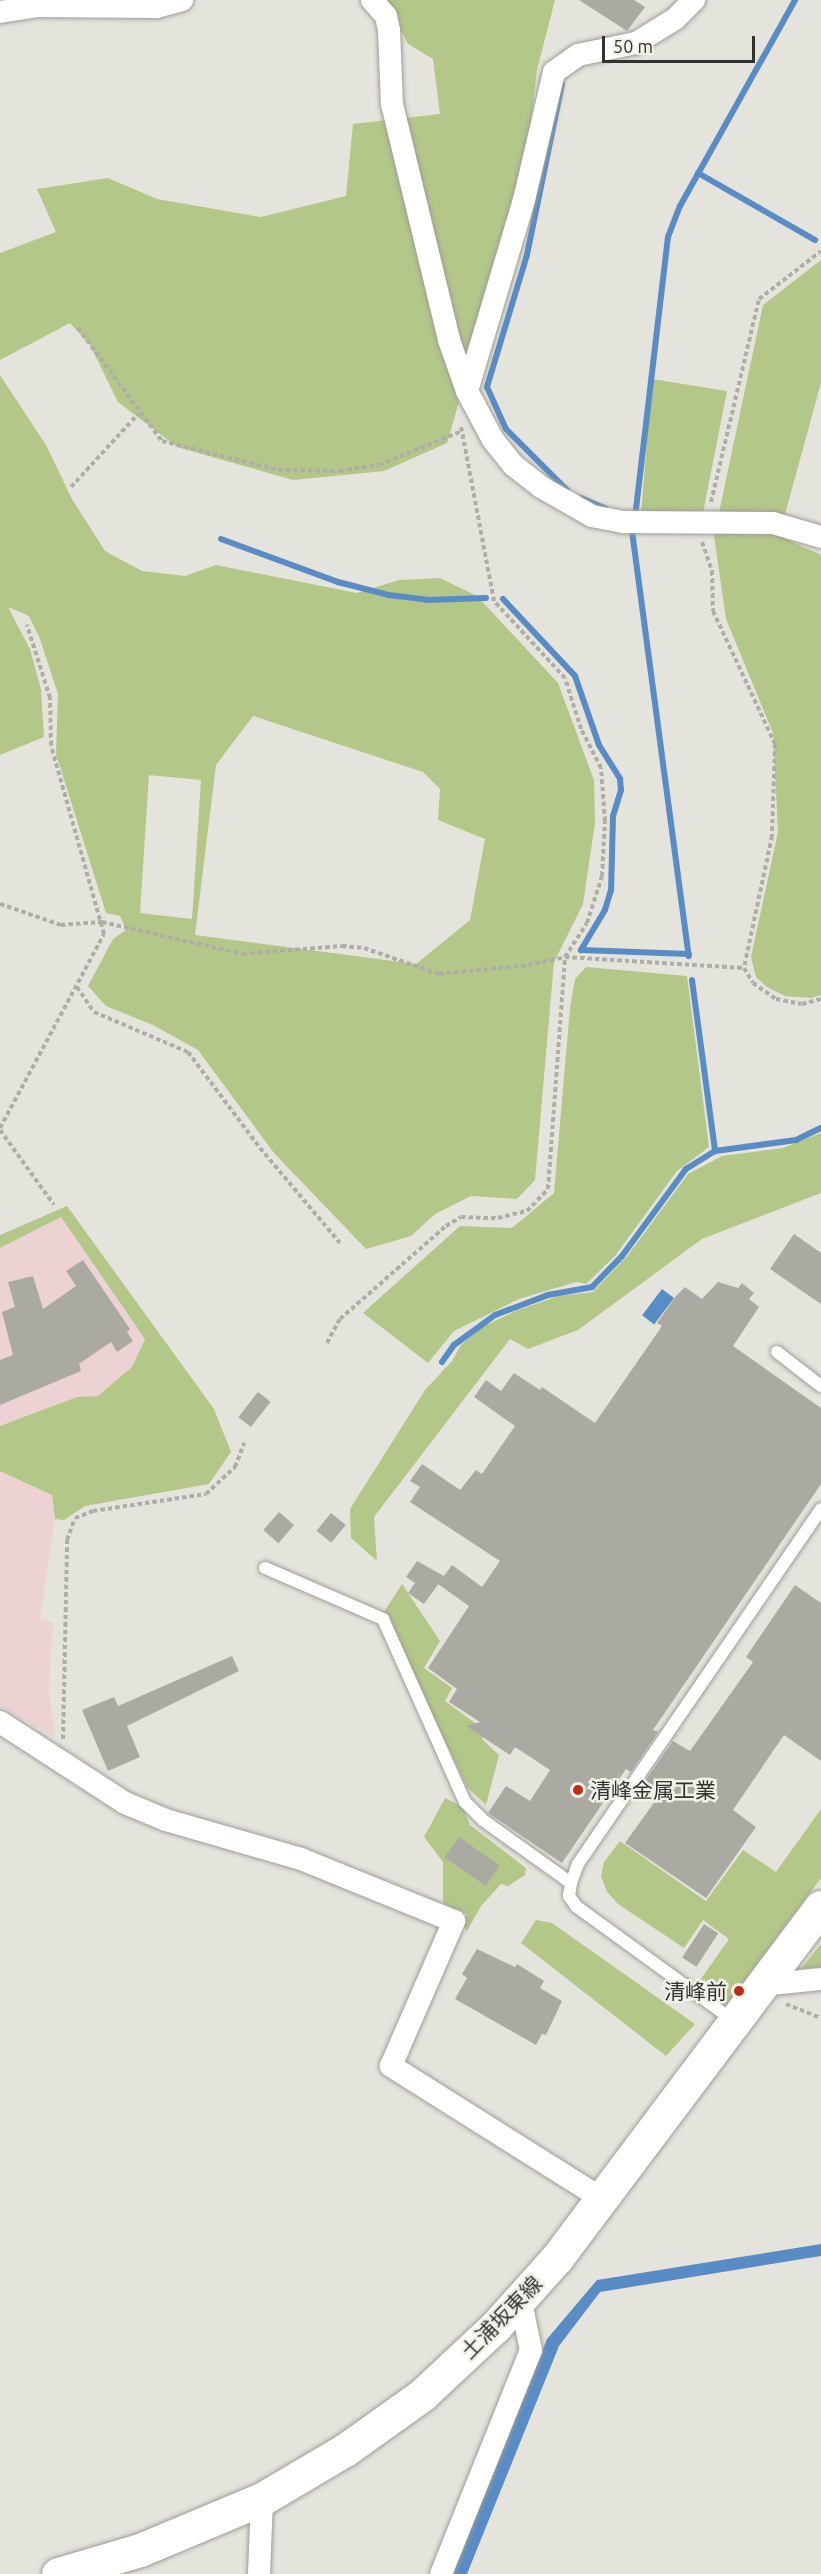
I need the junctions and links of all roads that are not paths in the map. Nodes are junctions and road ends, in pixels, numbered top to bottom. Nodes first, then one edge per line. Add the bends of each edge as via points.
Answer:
1 (182, 0) edge
2 (372, 0) edge
3 (694, 0) edge
4 (0, 12) edge
5 (467, 391) junction
6 (821, 537) edge
7 (777, 1352) dead end
8 (821, 1386) edge
9 (821, 1509) edge
10 (265, 1568) dead end
11 (0, 1722) edge
12 (571, 1883) junction
13 (821, 1907) edge
14 (821, 1979) edge
15 (762, 1984) junction
16 (735, 2022) junction
17 (602, 2199) junction
18 (514, 2306) junction
19 (262, 2499) junction
20 (58, 2574) edge
21 (259, 2574) edge
22 (441, 2574) edge

1 - 4 street via 156,7 36,6
2 - 5 street via 386,16 390,30 392,104 449,340
3 - 5 street via 675,20 636,43 578,55 554,72 524,200
5 - 6 street via 493,440 513,465 569,506 592,516 624,522 773,523
7 - 8 lane
9 - 12 lane via 578,1864
10 - 12 lane via 383,1619 465,1802
11 - 17 street via 126,1803 165,1821 301,1859 454,1921 391,2066
12 - 16 lane via 569,1896 576,1906
13 - 15 main road, 土浦坂東線
14 - 15 street
15 - 16 main road, 土浦坂東線
16 - 17 main road, 土浦坂東線
17 - 18 main road, 土浦坂東線
18 - 19 main road, 土浦坂東線 via 422,2395 345,2450
18 - 22 street via 524,2316 531,2350
19 - 20 main road, 土浦坂東線 via 140,2550
19 - 21 street

